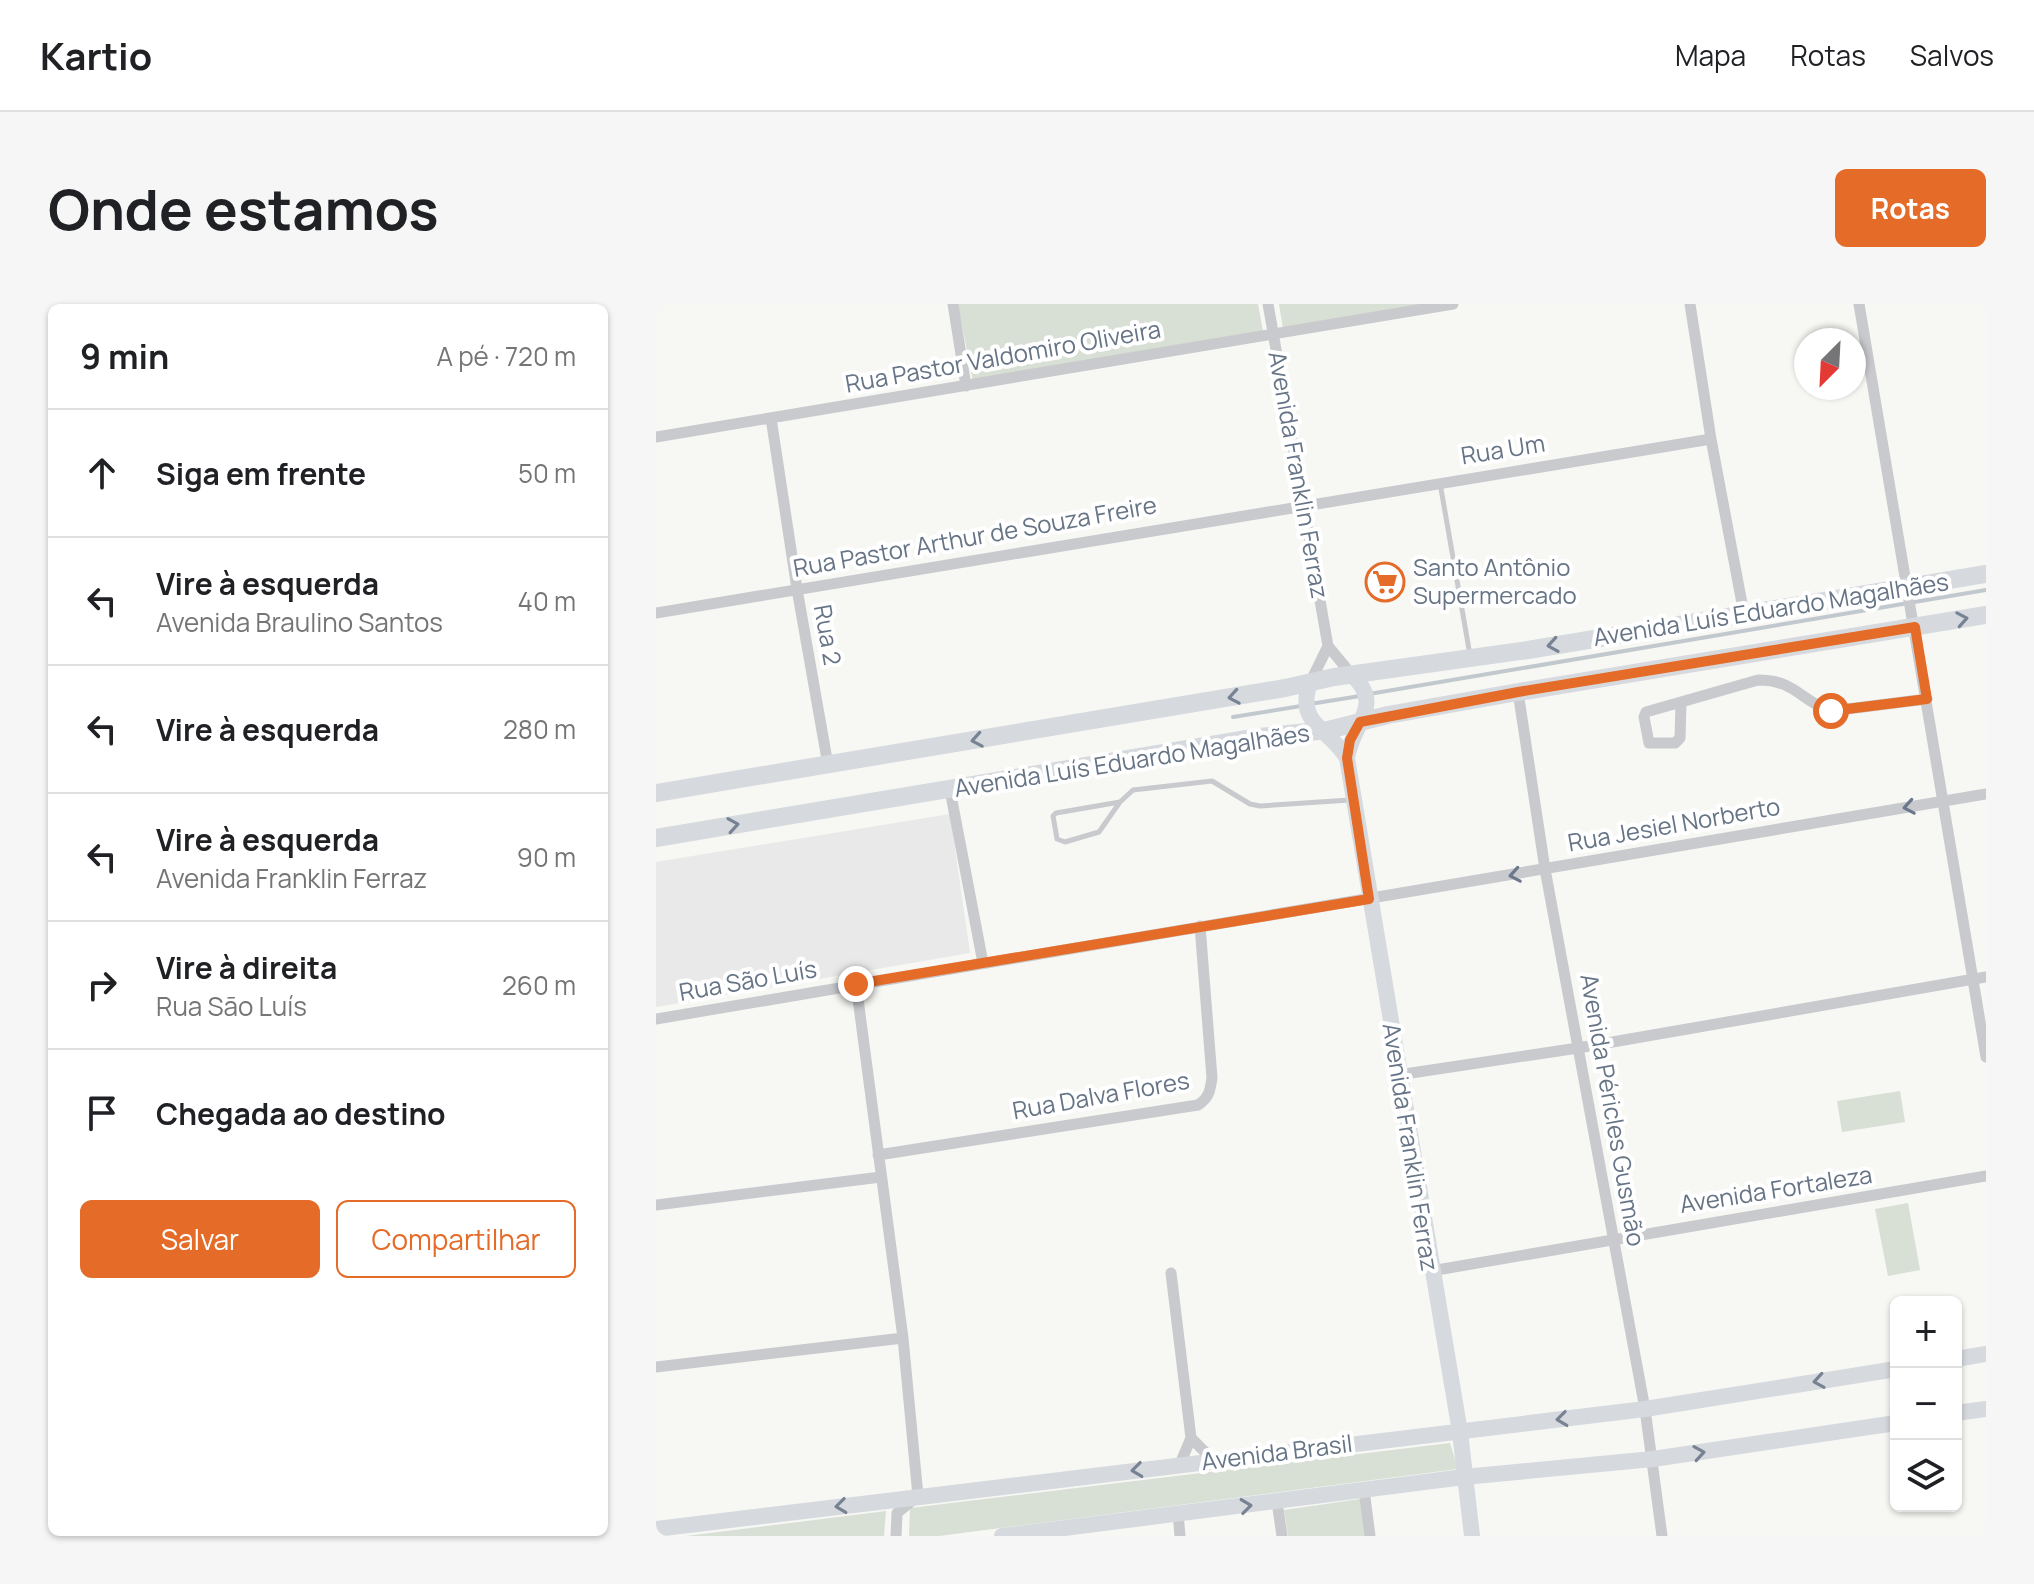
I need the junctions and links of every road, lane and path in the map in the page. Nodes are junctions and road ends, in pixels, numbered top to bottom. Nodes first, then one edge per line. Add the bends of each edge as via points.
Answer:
1 (953, 304) edge
2 (1268, 304) edge
3 (1453, 304) edge
4 (1690, 304) edge
5 (1859, 304) edge
6 (1274, 333) junction
7 (966, 386) junction
8 (771, 418) junction
9 (656, 437) edge
10 (1711, 439) junction
11 (1440, 482) junction
12 (1302, 504) junction
13 (1986, 574) edge
14 (797, 589) junction
15 (1908, 592) junction
16 (656, 613) edge
17 (1744, 614) junction
18 (1986, 615) edge
19 (1914, 622) junction
20 (1328, 646) junction
21 (1470, 658) junction
22 (1357, 679) junction
23 (1309, 686) junction
24 (1518, 692) junction
25 (1927, 699) junction
26 (1681, 703) dead end
27 (1364, 716) junction
28 (1316, 726) junction
29 (1347, 758) junction
30 (828, 765) junction
31 (950, 790) junction
32 (656, 793) edge
33 (1986, 794) edge
34 (1353, 800) junction
35 (1945, 801) junction
36 (1120, 802) junction
37 (656, 838) edge
38 (1545, 869) junction
39 (1369, 899) junction
40 (1200, 926) junction
41 (983, 963) junction
42 (1980, 978) edge
43 (856, 984) junction
44 (656, 1019) edge
45 (1578, 1048) junction
46 (1986, 1057) edge
47 (1398, 1075) junction
48 (878, 1155) junction
49 (1986, 1176) edge
50 (881, 1177) junction
51 (656, 1205) edge
52 (1612, 1238) junction
53 (1431, 1271) junction
54 (1171, 1273) dead end
55 (903, 1338) junction
56 (1986, 1354) edge
57 (1962, 1358) edge
58 (656, 1367) edge
59 (1890, 1370) edge
60 (1645, 1409) junction
61 (1986, 1409) edge
62 (1962, 1412) edge
63 (1890, 1424) edge
64 (1460, 1432) junction
65 (1191, 1438) junction
66 (1653, 1459) junction
67 (1214, 1461) junction
68 (1180, 1464) junction
69 (1464, 1477) junction
70 (1364, 1490) junction
71 (918, 1496) junction
72 (1277, 1502) junction
73 (1178, 1513) junction
74 (656, 1529) edge
75 (896, 1536) edge
76 (1002, 1536) edge
77 (1180, 1536) edge
78 (1282, 1536) edge
79 (1370, 1536) edge
80 (1472, 1536) edge
81 (1662, 1536) edge

1 - 7 street
2 - 6 street, Avenida Franklin Ferraz
3 - 6 street, Rua Pastor Valdomiro Oliveira
4 - 10 street
5 - 15 street
6 - 7 street, Rua Pastor Valdomiro Oliveira
6 - 12 street, Avenida Franklin Ferraz
7 - 8 street, Rua Pastor Valdomiro Oliveira
8 - 9 street, Rua Pastor Valdomiro Oliveira
8 - 14 street, Rua 2
10 - 11 street, Rua Um
10 - 17 street
11 - 12 street, Rua Um
11 - 21 lane
12 - 14 street, Rua Pastor Arthur de Souza Freire
12 - 20 street, Avenida Franklin Ferraz
13 - 15 main road, Avenida Luís Eduardo Magalhães
14 - 16 street, Rua Pastor Arthur de Souza Freire
14 - 30 street, Rua 2
15 - 17 main road, Avenida Luís Eduardo Magalhães
15 - 19 street
17 -> 21 main road, Avenida Luís Eduardo Magalhães
19 -> 18 main road, Avenida Luís Eduardo Magalhães
19 - 24 main road, Avenida Luís Eduardo Magalhães
19 - 25 street
20 - 22 street
20 - 23 street
21 - 22 main road, Avenida Luís Eduardo Magalhães
22 - 23 main road, Avenida Luís Eduardo Magalhães
22 - 27 main road via 1366,691
23 - 28 main road via 1306,707
23 -> 30 main road, Avenida Luís Eduardo Magalhães
24 - 27 main road, Avenida Luís Eduardo Magalhães
24 - 38 street, Avenida Péricles Gusmão
25 - 26 street via 1831,711 1789,685 1758,680
25 - 35 street
27 - 28 main road, Avenida Luís Eduardo Magalhães
27 - 29 main road
28 - 29 main road
28 - 31 main road, Avenida Luís Eduardo Magalhães
29 - 34 main road, Avenida Franklin Ferraz
30 - 32 main road, Avenida Luís Eduardo Magalhães
37 -> 31 main road, Avenida Luís Eduardo Magalhães
31 - 41 street
33 - 35 street, Rua Jesiel Norberto
34 - 36 lane via 1260,806 1212,781 1200,781 1133,790
34 - 39 main road, Avenida Franklin Ferraz
35 -> 38 street, Rua Jesiel Norberto
35 - 42 street
36 - 36 lane via 1056,813 1057,839 1065,842 1099,832
38 -> 39 street, Rua Jesiel Norberto
38 - 45 street, Avenida Péricles Gusmão
39 - 40 street, Rua São Luís
39 - 47 main road, Avenida Franklin Ferraz
40 - 41 street, Rua São Luís
40 - 48 street, Rua Dalva Flores via 1212,1078 1206,1100
41 - 43 street, Rua São Luís
42 - 45 street
42 - 46 street
43 - 44 street, Rua São Luís
43 - 48 street
45 - 47 street
45 - 52 street, Avenida Péricles Gusmão
47 - 53 main road, Avenida Franklin Ferraz
48 - 50 street
49 - 52 street, Avenida Fortaleza
50 - 51 street
50 - 55 street
52 - 53 street, Avenida Fortaleza
52 - 60 street, Avenida Péricles Gusmão
53 - 64 main road, Avenida Franklin Ferraz
54 - 65 street
55 - 58 street
55 - 71 street
56 - 57 main road
59 -> 60 main road, Avenida Brasil
60 -> 64 main road, Avenida Brasil
60 - 66 street, Avenida Péricles Gusmão
61 - 62 main road
66 -> 63 main road, Avenida Brasil
64 - 67 main road, Avenida Brasil
64 - 69 main road, Avenida Franklin Ferraz
65 - 67 street
65 - 68 street
66 - 69 main road, Avenida Brasil
66 - 81 street, Avenida Péricles Gusmão
67 - 68 main road, Avenida Brasil
68 -> 71 main road, Avenida Brasil
69 - 70 main road, Avenida Brasil
69 - 80 main road, Avenida Franklin Ferraz
70 - 72 main road, Avenida Brasil
70 - 79 street
71 -> 74 main road, Avenida Brasil
71 - 75 street via 897,1513
73 -> 72 main road, Avenida Brasil
72 - 78 street
73 - 76 main road, Avenida Brasil
73 - 77 street

